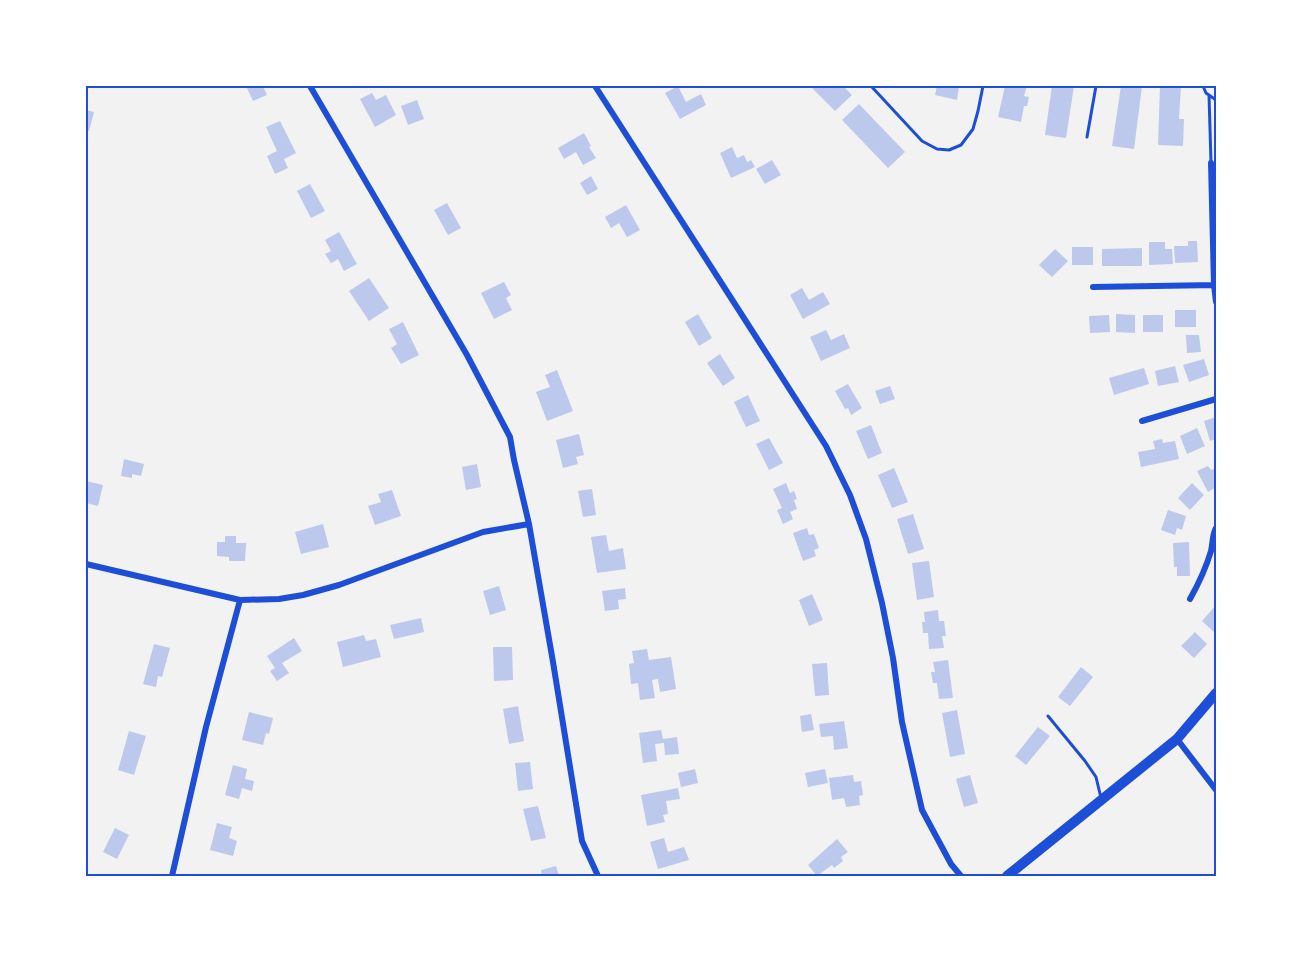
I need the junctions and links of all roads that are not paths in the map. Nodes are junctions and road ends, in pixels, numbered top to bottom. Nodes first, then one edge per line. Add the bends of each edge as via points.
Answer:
1 (310, 86) edge
2 (595, 86) edge
3 (871, 86) edge
4 (983, 86) edge
5 (1096, 86) edge
6 (1203, 86) edge
7 (1209, 95) junction
8 (1216, 100) edge
9 (1087, 137) dead end
10 (1211, 163) joint
11 (1216, 285) edge
12 (1093, 287) dead end
13 (1216, 302) edge
14 (1216, 399) edge
15 (1142, 421) dead end
16 (529, 524) junction
17 (1216, 528) edge
18 (86, 564) edge
19 (1190, 599) dead end
20 (240, 600) junction
21 (1216, 693) edge
22 (1048, 716) dead end
23 (1177, 739) junction
24 (1216, 790) edge
25 (1102, 800) junction
26 (172, 876) edge
27 (598, 876) edge
28 (961, 876) edge
29 (1007, 876) edge

1 - 16 street via 468,355 510,437
2 - 28 street via 826,446 850,495 882,603 921,810
3 - 4 lane via 922,141 949,150 961,145 973,129
5 - 9 lane
6 - 7 lane
7 - 8 lane
7 - 10 lane
10 - 11 street
11 - 12 street
11 - 13 street
14 - 15 street
16 - 20 street via 483,532 303,595
16 - 27 street via 582,841
17 - 19 street via 1203,575
18 - 20 street
20 - 26 street
21 - 23 main road
22 - 25 lane via 1096,777
23 - 24 street
23 - 25 main road
25 - 29 main road

